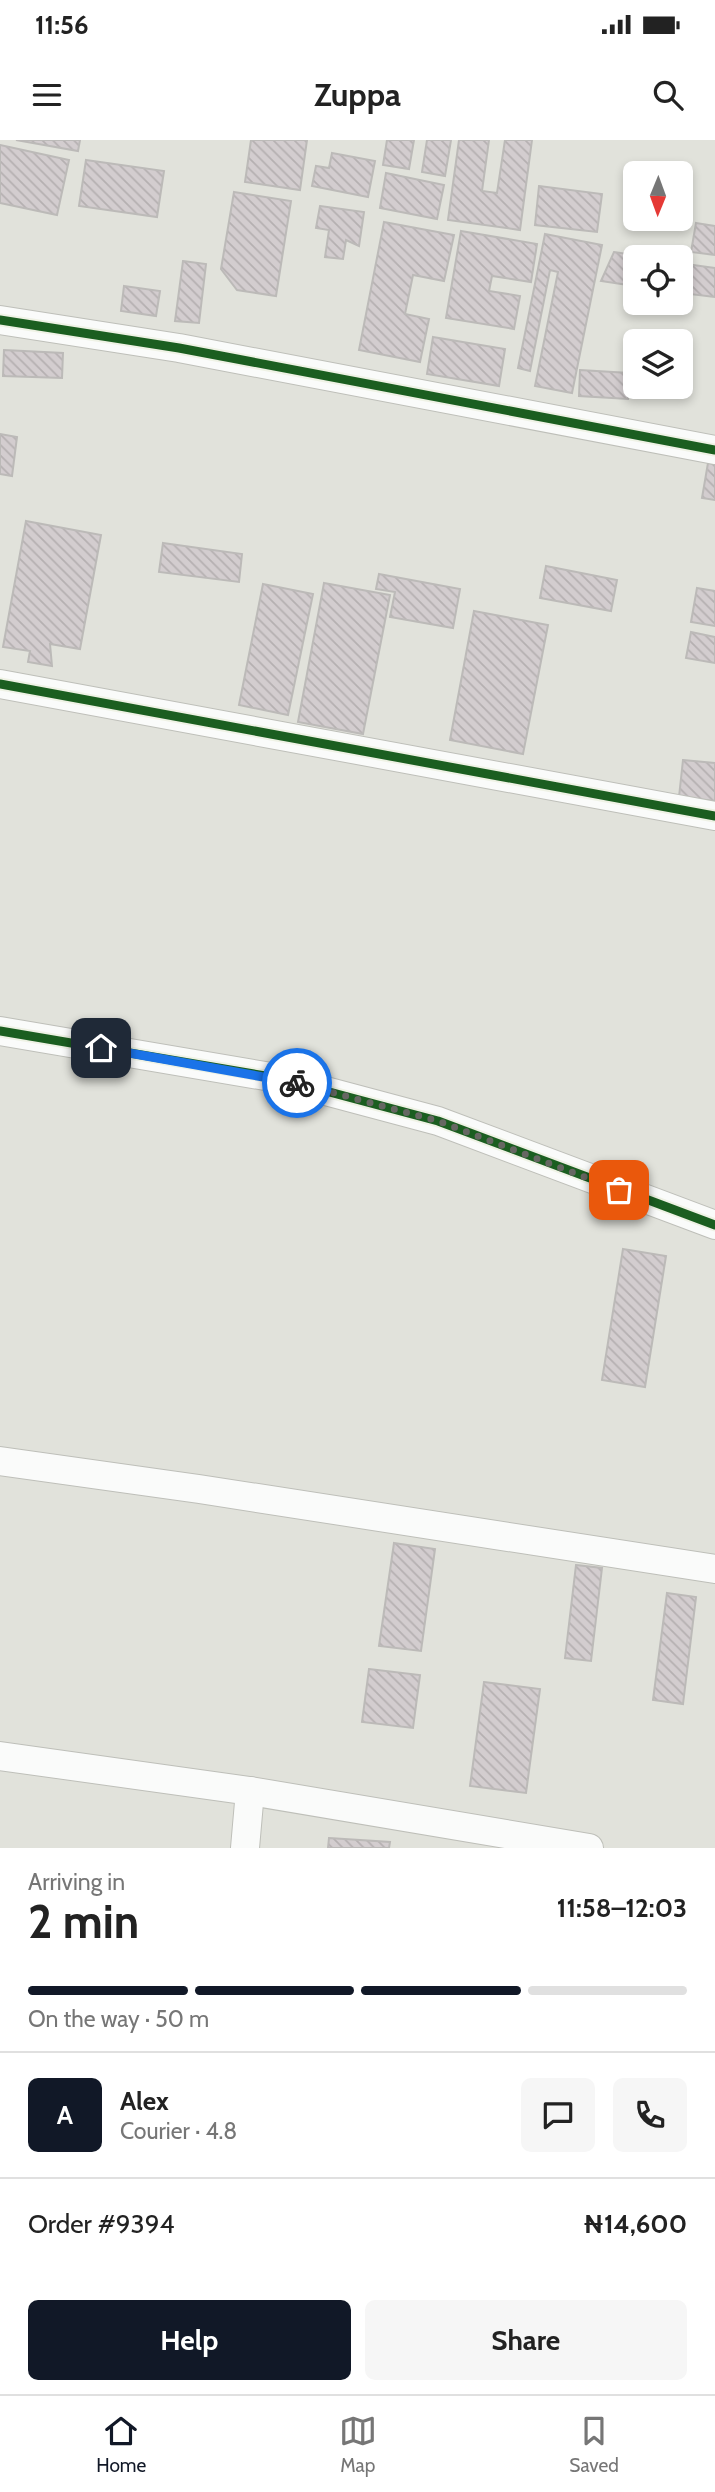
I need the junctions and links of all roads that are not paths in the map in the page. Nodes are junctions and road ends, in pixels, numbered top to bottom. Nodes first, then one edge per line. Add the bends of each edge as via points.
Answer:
1 (0, 320) edge
2 (715, 450) edge
3 (0, 684) edge
4 (715, 816) edge
5 (0, 1031) edge
6 (715, 1225) edge
7 (0, 1461) edge
8 (715, 1569) edge
9 (0, 1755) edge
10 (250, 1791) junction
11 (245, 1848) edge
12 (589, 1848) edge

1 - 2 street via 179,348
3 - 4 street
5 - 6 street via 277,1078 438,1121
7 - 8 street
9 - 10 street
10 - 11 street
10 - 12 street

